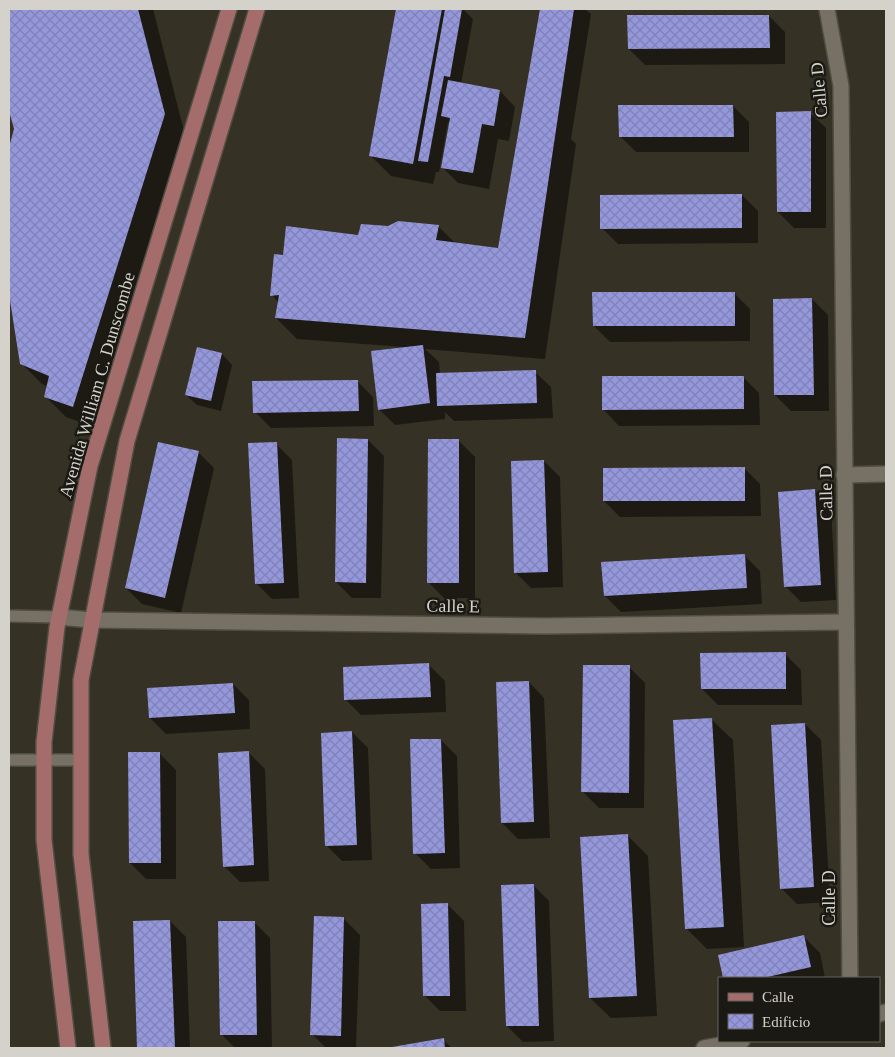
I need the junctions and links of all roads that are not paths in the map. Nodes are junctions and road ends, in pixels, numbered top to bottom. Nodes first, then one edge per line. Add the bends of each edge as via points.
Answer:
1 (257, 9) edge
2 (827, 9) edge
3 (227, 14) edge
4 (251, 28) junction
5 (886, 474) edge
6 (844, 475) junction
7 (9, 616) edge
8 (59, 617) junction
9 (91, 620) junction
10 (846, 622) junction
11 (9, 760) edge
12 (81, 760) junction
13 (44, 762) junction
14 (850, 977) edge
15 (737, 1042) edge
16 (68, 1048) edge
17 (103, 1048) edge
18 (704, 1048) edge

1 - 4 main road
2 - 6 street, Calle D via 841,86
3 - 4 main road
3 - 8 main road, Avenida William C. Dunscombe via 90,466
4 - 9 main road via 127,441
5 - 6 street
6 - 10 street, Calle D
7 - 8 lane
8 - 9 street, Calle E
8 - 13 main road, Avenida William C. Dunscombe
9 - 10 street, Calle E via 545,626
9 - 12 main road via 81,680
10 - 14 street, Calle D
11 - 13 lane
12 - 13 lane
12 - 17 main road via 81,854
13 - 16 main road, Avenida William C. Dunscombe via 44,840
15 - 18 street

